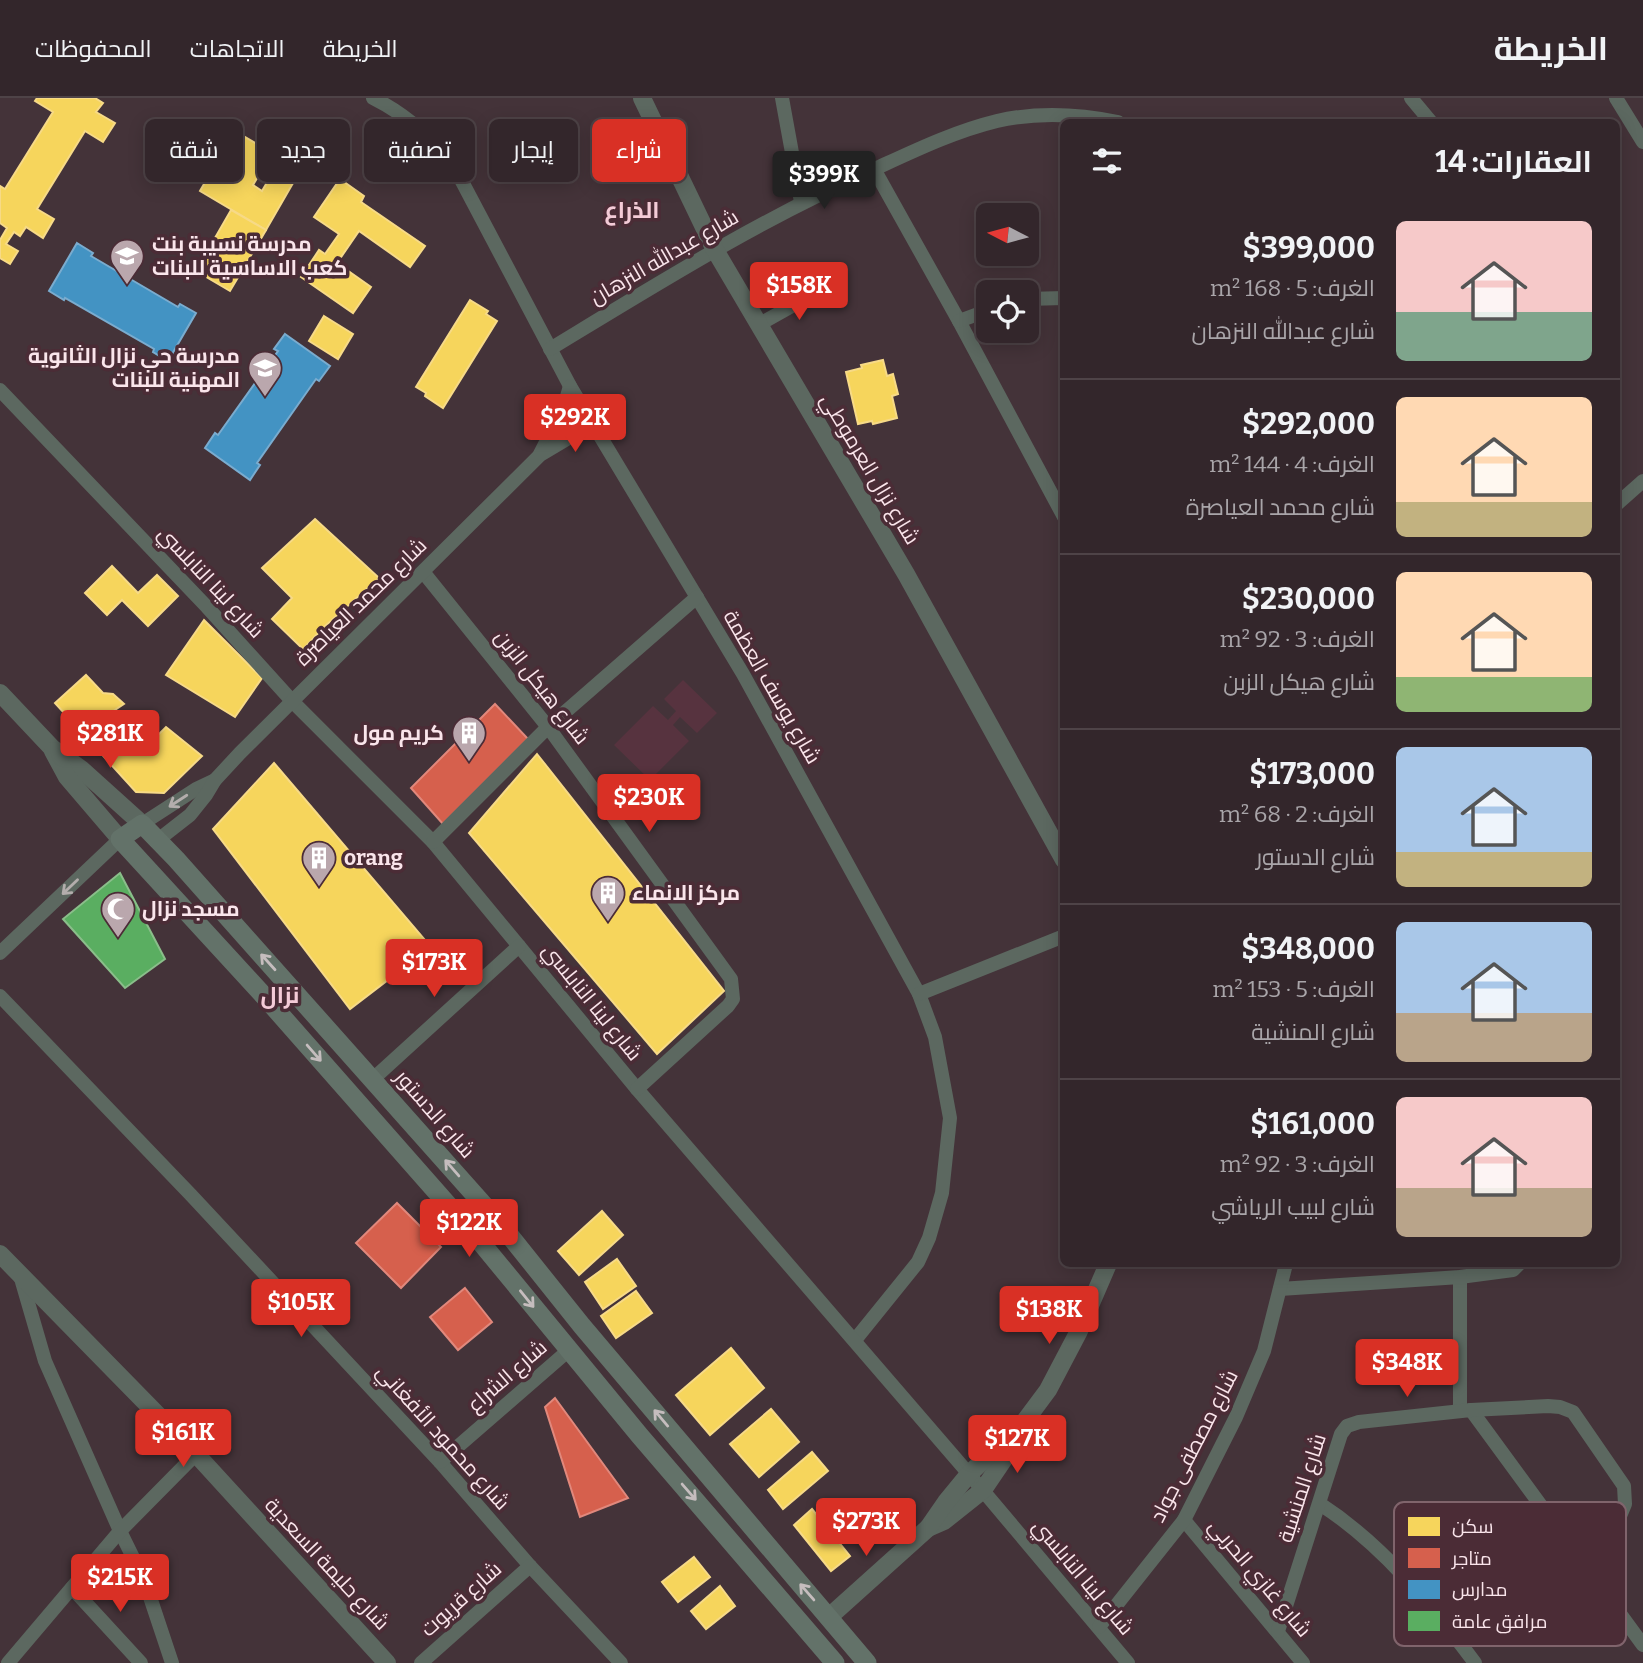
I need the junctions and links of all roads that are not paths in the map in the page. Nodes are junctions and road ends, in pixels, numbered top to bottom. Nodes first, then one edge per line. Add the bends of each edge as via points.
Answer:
1 (373, 98) edge
2 (642, 98) edge
3 (782, 98) edge
4 (1411, 98) edge
5 (1616, 98) edge
6 (1104, 119) edge
7 (1428, 119) edge
8 (1643, 142) edge
9 (874, 169) junction
10 (801, 202) junction
11 (715, 250) junction
12 (824, 288) dead end
13 (1060, 298) edge
14 (1039, 299) edge
15 (976, 315) edge
16 (959, 321) junction
17 (758, 324) junction
18 (550, 349) junction
19 (570, 386) junction
20 (0, 390) edge
21 (592, 424) junction
22 (540, 456) junction
23 (1643, 481) edge
24 (1620, 501) edge
25 (1060, 510) edge
26 (424, 573) junction
27 (697, 597) junction
28 (0, 693) edge
29 (292, 701) junction
30 (548, 727) junction
31 (52, 748) junction
32 (215, 780) junction
33 (142, 824) junction
34 (120, 839) junction
35 (158, 839) junction
36 (433, 842) junction
37 (1060, 853) edge
38 (134, 855) junction
39 (1060, 938) edge
40 (519, 946) junction
41 (0, 953) edge
42 (919, 994) junction
43 (0, 996) edge
44 (373, 1079) junction
45 (637, 1089) junction
46 (0, 1254) edge
47 (1107, 1267) edge
48 (1285, 1267) edge
49 (1516, 1267) edge
50 (20, 1273) junction
51 (1460, 1277) junction
52 (1280, 1289) junction
53 (855, 1340) junction
54 (569, 1350) junction
55 (1465, 1411) junction
56 (1011, 1440) junction
57 (196, 1454) junction
58 (440, 1462) junction
59 (970, 1474) junction
60 (983, 1490) junction
61 (1537, 1502) edge
62 (1625, 1502) edge
63 (1320, 1504) junction
64 (1184, 1520) junction
65 (928, 1528) junction
66 (120, 1531) junction
67 (530, 1566) junction
68 (1394, 1566) edge
69 (72, 1588) junction
70 (829, 1617) junction
71 (1626, 1621) edge
72 (1099, 1627) junction
73 (1279, 1631) junction
74 (1643, 1645) edge
75 (1461, 1646) edge
76 (8, 1663) edge
77 (141, 1663) edge
78 (172, 1663) edge
79 (387, 1663) edge
80 (421, 1663) edge
81 (621, 1663) edge
82 (835, 1663) edge
83 (867, 1663) edge
84 (1128, 1663) edge
85 (1303, 1663) edge
86 (1475, 1663) edge

1 - 18 street, شارع يوسف العظمة via 421,129 450,162
2 - 11 street, شارع نزال العرموطي
3 - 10 street
4 - 7 street
5 - 8 street
6 - 9 street, شارع عبدالله النزهان via 1049,116 999,121 958,132
9 - 10 street, شارع عبدالله النزهان
9 - 16 street
10 - 11 street, شارع عبدالله النزهان
11 - 17 street, شارع نزال العرموطي
11 - 18 street, شارع عبدالله النزهان
12 - 17 street
13 - 14 street
15 - 16 street
16 - 25 street
17 - 37 street, شارع نزال العرموطي via 906,574
18 - 19 street, شارع يوسف العظمة
19 - 21 street, شارع يوسف العظمة
19 - 22 street, شارع محمد العياصرة
20 - 29 street, شارع لينا النابلسي
21 - 22 street, شارع محمد العياصرة
21 - 27 street, شارع يوسف العظمة
22 - 26 street, شارع محمد العياصرة
23 - 24 street
26 - 29 street, شارع محمد العياصرة
26 - 30 street, شارع هيكل الزبن
27 - 30 street
27 - 42 street, شارع يوسف العظمة
28 - 31 street, شارع الدستور
29 - 32 street, شارع محمد العياصرة
29 - 36 street, شارع لينا النابلسي
30 - 36 street
30 - 45 street, شارع هيكل الزبن via 731,979 733,999 728,1006
31 - 33 street, شارع الدستور
31 - 34 street, شارع الدستور via 67,777
32 -> 33 street, شارع محمد العياصرة
32 - 35 street, شارع محمد العياصرة via 190,815
33 - 34 main road, شارع محمد العياصرة
33 - 35 main road, شارع الدستور
34 - 38 main road, شارع الدستور
34 -> 41 street
35 - 38 main road, شارع محمد العياصرة
44 -> 35 main road, شارع الدستور
36 - 40 street, شارع لينا النابلسي
38 -> 54 main road, شارع الدستور via 478,1239
39 - 42 street
40 - 44 street
40 - 45 street, شارع لينا النابلسي
42 - 53 street, شارع يوسف العظمة via 935,1037 950,1118 942,1193 918,1262
43 - 58 street, شارع محمود الأفغاني
70 -> 44 main road, شارع الدستور via 498,1221
45 - 53 street, شارع لينا النابلسي
46 - 50 street, شارع حليمة السعدية
47 - 56 street via 1048,1390
48 - 52 street, شارع مصطفى جواد
49 - 51 street
50 - 57 street, شارع حليمة السعدية
50 - 66 street via 45,1361
51 - 52 street
51 - 55 street
52 - 64 street, شارع مصطفى جواد via 1255,1373
53 - 59 street, شارع لينا النابلسي
54 - 58 street, شارع الشراع
54 -> 82 main road, شارع الدستور
55 - 61 street
55 - 62 street, شارع المنشية via 1548,1406 1573,1412 1624,1486
55 - 63 street, شارع المنشية via 1347,1426 1340,1434
56 - 59 street
56 - 60 street
57 - 66 street
57 - 79 street, شارع حليمة السعدية
58 - 67 street, شارع محمود الأفغاني
59 - 60 street, شارع لينا النابلسي
59 - 65 street
60 - 65 street
60 - 72 street, شارع لينا النابلسي
63 - 68 street via 1348,1522
63 - 73 street, شارع المنشية
64 - 72 street, شارع مصطفى جواد
64 - 73 street, شارع غازي الحربي
65 - 70 street
66 - 69 street
66 - 78 street via 145,1582
67 - 80 street, شارع قريوت
67 - 81 street, شارع محمود الأفغاني
69 - 76 street
69 - 77 street
70 - 83 main road, شارع الدستور
71 - 74 street
72 - 84 street, شارع لينا النابلسي
73 - 85 street, شارع غازي الحربي
75 - 86 street

